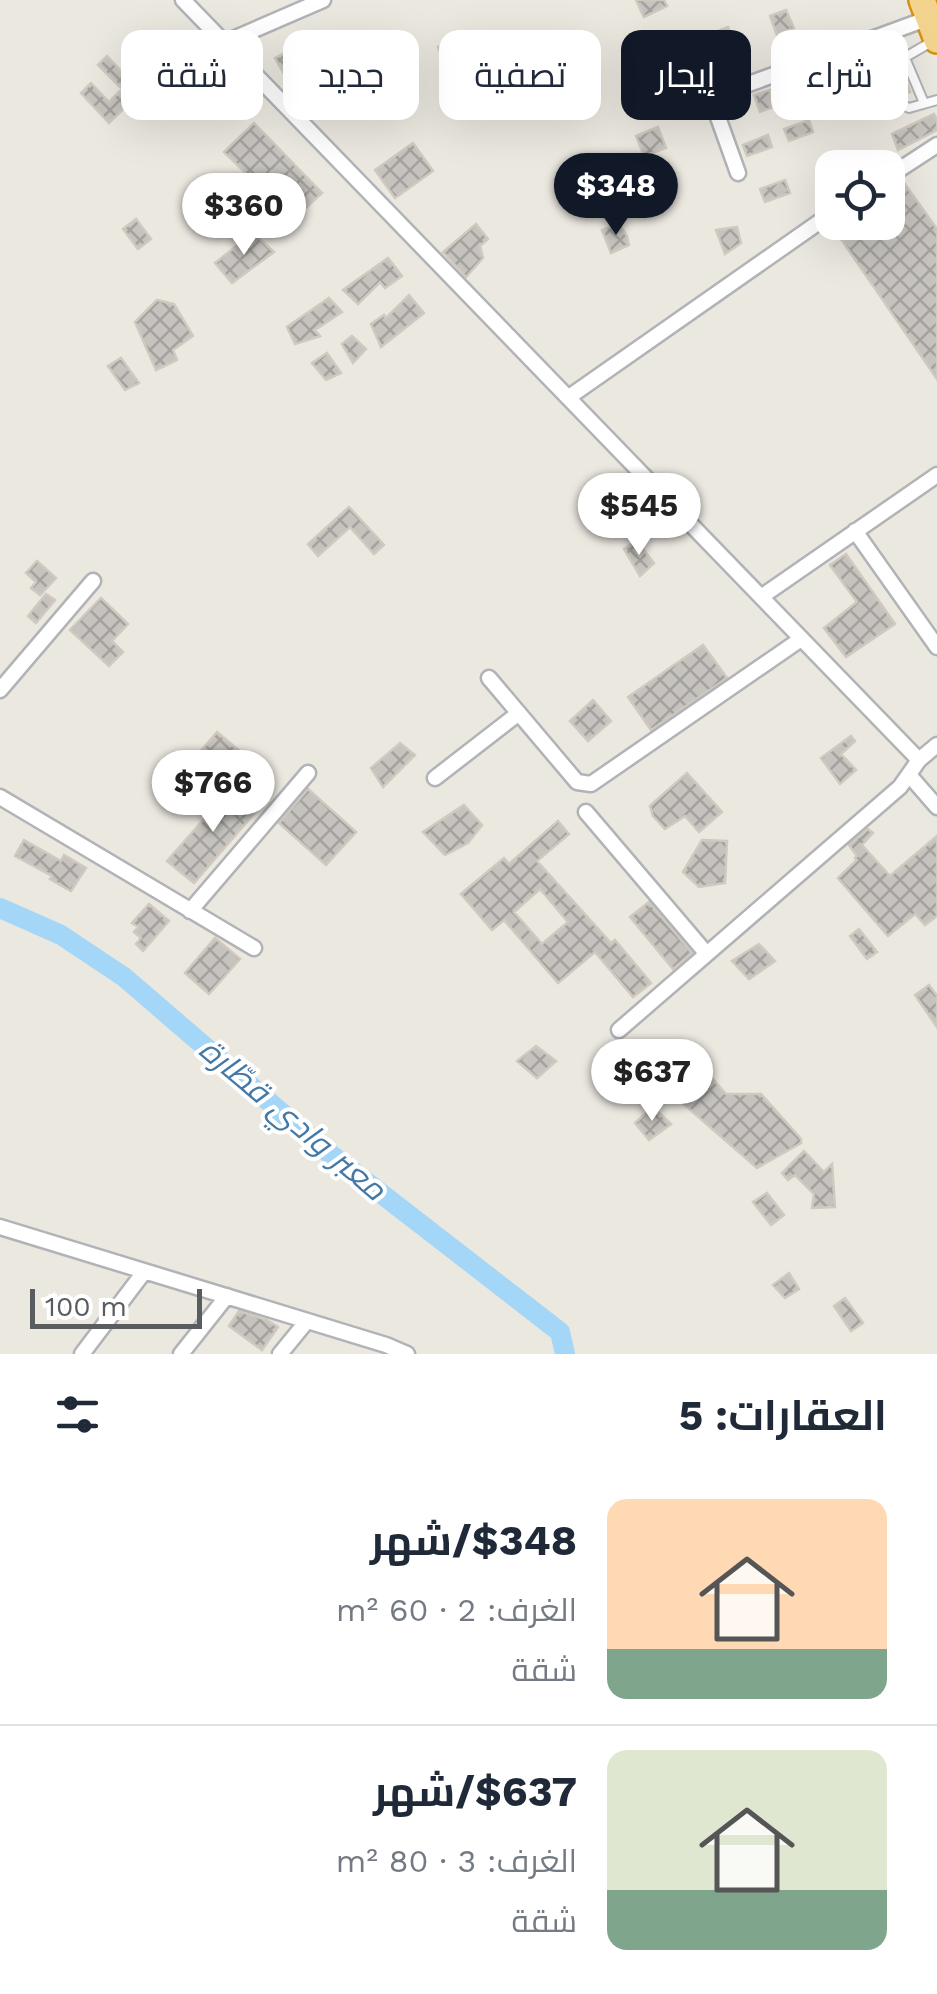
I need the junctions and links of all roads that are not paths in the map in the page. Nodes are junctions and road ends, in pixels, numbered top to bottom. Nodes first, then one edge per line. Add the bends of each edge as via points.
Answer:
1 (183, 0) edge
2 (322, 0) edge
3 (931, 24) edge
4 (212, 30) edge
5 (254, 30) edge
6 (908, 54) edge
7 (908, 65) edge
8 (263, 83) edge
9 (937, 100) edge
10 (924, 103) junction
11 (908, 107) edge
12 (937, 145) edge
13 (905, 166) edge
14 (738, 173) dead end
15 (815, 225) edge
16 (569, 397) junction
17 (937, 475) edge
18 (855, 531) junction
19 (92, 581) dead end
20 (761, 597) junction
21 (800, 639) junction
22 (937, 648) edge
23 (489, 678) dead end
24 (0, 690) edge
25 (519, 713) junction
26 (937, 745) edge
27 (919, 760) junction
28 (308, 773) dead end
29 (910, 776) junction
30 (435, 778) dead end
31 (0, 797) edge
32 (937, 807) edge
33 (586, 812) dead end
34 (190, 910) junction
35 (254, 948) dead end
36 (706, 953) junction
37 (618, 1030) dead end
38 (0, 1226) edge
39 (144, 1272) junction
40 (227, 1296) junction
41 (307, 1322) junction
42 (382, 1350) edge
43 (82, 1354) edge
44 (181, 1354) edge
45 (280, 1354) edge
46 (407, 1354) edge

1 - 4 street
2 - 5 street
3 - 6 lane
3 - 14 street via 716,96
7 - 10 lane
8 - 16 street
9 - 10 lane
10 - 11 lane
12 - 13 street
15 - 16 street
16 - 20 street
17 - 18 street
18 - 20 street
18 - 22 street
19 - 24 street
20 - 21 street
21 - 25 street via 591,784 577,782
21 - 27 street
23 - 25 street
25 - 30 street
26 - 27 street
27 - 29 street
28 - 34 street
29 - 32 street
29 - 36 street
31 - 34 street
33 - 36 street
34 - 35 street
36 - 37 street
38 - 39 street
39 - 40 street
39 - 43 street
40 - 41 street
40 - 44 street
41 - 42 street
41 - 45 street
42 - 46 street

